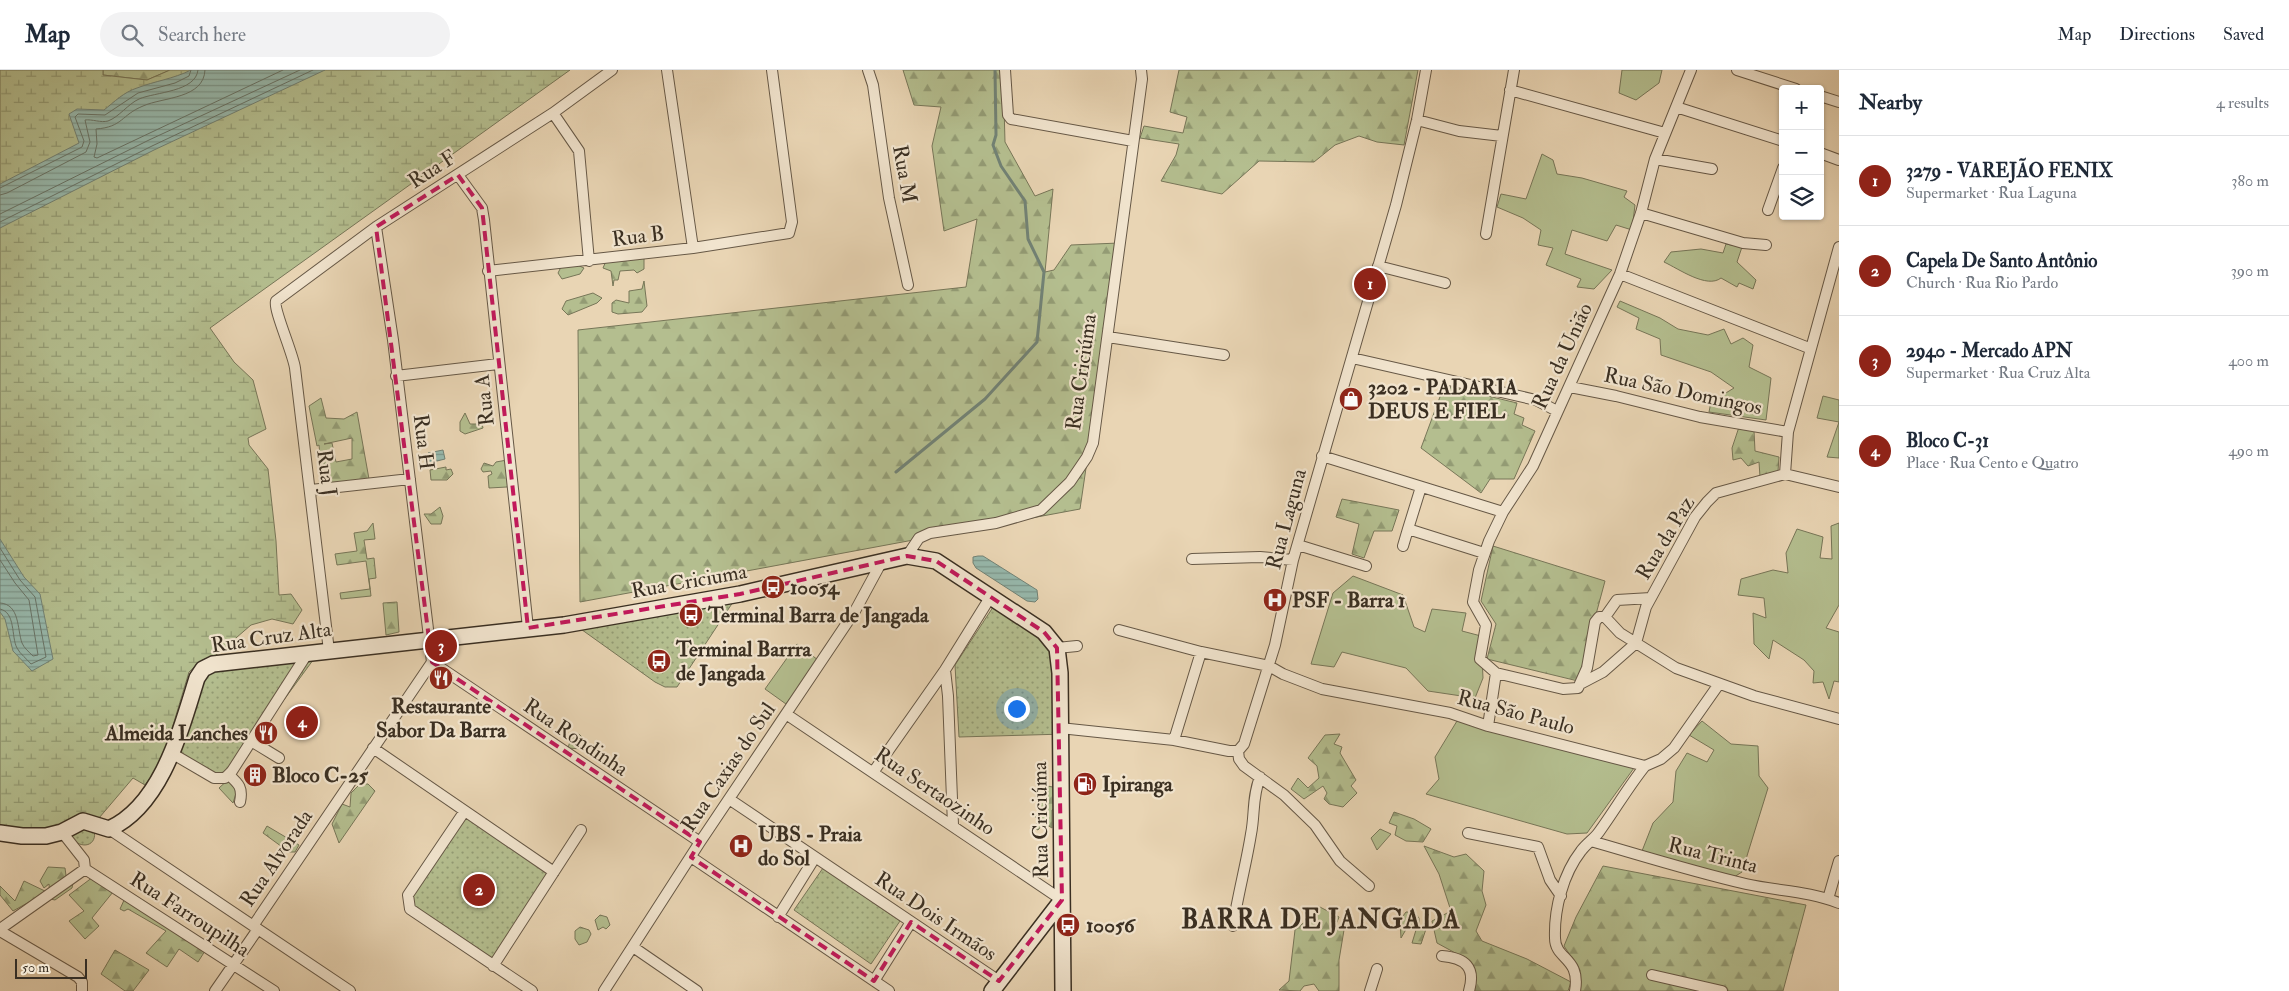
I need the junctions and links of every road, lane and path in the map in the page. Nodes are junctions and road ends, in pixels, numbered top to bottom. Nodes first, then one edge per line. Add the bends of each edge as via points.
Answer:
1 (612, 70) edge
2 (667, 70) edge
3 (772, 70) edge
4 (868, 70) edge
5 (1005, 70) edge
6 (1426, 70) edge
7 (1514, 70) edge
8 (1691, 70) edge
9 (1737, 70) edge
10 (1142, 72) edge
11 (1784, 85) edge
12 (1510, 90) junction
13 (1824, 97) edge
14 (1839, 102) edge
15 (1676, 107) junction
16 (552, 113) junction
17 (1417, 120) junction
18 (1665, 133) junction
19 (1502, 136) junction
20 (1779, 139) edge
21 (1133, 141) junction
22 (1824, 154) edge
23 (1655, 159) junction
24 (1839, 160) edge
25 (1712, 170) dead end
26 (458, 175) junction
27 (1780, 175) edge
28 (1768, 210) dead end
29 (1641, 213) junction
30 (376, 227) junction
31 (1486, 234) dead end
32 (1766, 245) dead end
33 (693, 248) junction
34 (1839, 249) edge
35 (589, 260) junction
36 (1378, 266) junction
37 (488, 271) junction
38 (1620, 274) junction
39 (1445, 283) dead end
40 (908, 285) dead end
41 (275, 304) joint
42 (1108, 337) junction
43 (1810, 348) junction
44 (1224, 355) dead end
45 (1352, 358) junction
46 (498, 364) junction
47 (396, 376) junction
48 (1570, 387) junction
49 (1556, 411) junction
50 (1788, 432) junction
51 (1322, 456) junction
52 (1785, 474) junction
53 (410, 478) junction
54 (1421, 486) junction
55 (1839, 487) edge
56 (311, 490) junction
57 (1503, 512) junction
58 (1408, 529) junction
59 (1298, 545) junction
60 (1403, 546) dead end
61 (1484, 553) junction
62 (907, 556) junction
63 (1192, 559) dead end
64 (1293, 560) junction
65 (881, 563) junction
66 (1366, 566) dead end
67 (991, 596) junction
68 (1651, 598) junction
69 (1605, 617) junction
70 (528, 628) junction
71 (1119, 630) dead end
72 (447, 639) joint
73 (430, 641) junction
74 (1636, 643) junction
75 (1077, 646) dead end
76 (1057, 648) junction
77 (329, 650) junction
78 (1201, 652) junction
79 (307, 654) junction
80 (432, 662) junction
81 (1269, 666) junction
82 (945, 670) junction
83 (1496, 673) junction
84 (1582, 683) junction
85 (1719, 684) junction
86 (786, 714) junction
87 (1839, 720) edge
88 (1488, 726) junction
89 (1060, 728) junction
90 (1174, 740) junction
91 (251, 741) junction
92 (373, 748) junction
93 (1238, 751) junction
94 (173, 754) junction
95 (279, 758) dead end
96 (1645, 766) junction
97 (874, 771) junction
98 (229, 775) junction
99 (1260, 777) junction
100 (729, 799) junction
101 (240, 802) dead end
102 (464, 812) junction
103 (953, 825) junction
104 (109, 829) junction
105 (582, 830) dead end
106 (62, 832) junction
107 (0, 833) edge
108 (1468, 833) dead end
109 (1591, 841) junction
110 (700, 842) junction
111 (691, 856) junction
112 (814, 858) junction
113 (1839, 861) edge
114 (85, 868) junction
115 (554, 872) junction
116 (1369, 886) dead end
117 (1560, 896) junction
118 (1828, 899) junction
119 (1062, 900) junction
120 (1839, 903) edge
121 (778, 917) junction
122 (911, 922) junction
123 (1233, 926) dead end
124 (256, 928) junction
125 (0, 930) edge
126 (633, 947) junction
127 (1442, 956) dead end
128 (234, 965) junction
129 (493, 966) junction
130 (1377, 969) dead end
131 (1652, 975) dead end
132 (874, 981) junction
133 (995, 986) edge
134 (82, 991) edge
135 (215, 991) edge
136 (274, 991) edge
137 (350, 991) edge
138 (532, 991) edge
139 (604, 991) edge
140 (697, 991) edge
141 (889, 991) edge
142 (1063, 991) edge
143 (1370, 991) edge
144 (1469, 991) edge
145 (1575, 991) edge
146 (1722, 991) edge

1 - 16 street, Rua F
2 - 33 street
3 - 33 street, Rua B via 791,232
4 - 40 street, Rua M via 873,85 889,198
5 - 21 street via 1011,119
6 - 17 street, Rua Laguna
7 - 12 street
8 - 15 street, Rua da União
9 - 11 street
10 - 21 street, Rua Criciúma
12 - 18 street
12 - 19 street
13 - 14 street
15 - 18 street, Rua da União
15 - 20 street
16 - 26 street, Rua F
16 - 35 street via 579,152
17 - 19 street via 1459,131
17 - 36 street, Rua Laguna
18 - 23 street, Rua da União
19 - 31 street
21 - 42 street, Rua Criciúma
22 - 24 street
23 - 25 street
23 - 29 street, Rua da União
26 - 30 street, Rua F
26 - 37 street, Rua A via 482,208
27 - 28 street
29 - 32 street via 1743,243
29 - 38 street, Rua da União
30 - 41 street, Rua F
30 - 47 street, Rua H
33 - 35 street, Rua B
34 - 43 street
35 - 37 street, Rua B
36 - 39 street
36 - 45 street, Rua Laguna
37 - 46 street, Rua A
38 - 43 street
38 - 48 street, Rua da União
41 - 56 street, Rua J via 293,353
42 - 44 street
42 - 62 street, Rua Criciúma via 1093,443 1080,469 1065,488 1033,514 996,524 930,533 920,538
43 - 50 street
45 - 49 street via 1536,400
45 - 51 street, Rua Laguna
46 - 47 street
46 - 70 street, Rua A
47 - 53 street, Rua H
48 - 49 street, Rua da União
48 - 50 street, Rua São Domingos via 1700,417
49 - 57 street, Rua da União via 1526,478
50 - 52 street
51 - 54 street
51 - 59 street, Rua Laguna
52 - 55 street
52 - 68 street, Rua da Paz via 1725,489 1706,502
53 - 56 street
53 - 73 street, Rua H
54 - 57 street
54 - 58 street
56 - 77 street, Rua J
57 - 61 street, Rua da União
58 - 60 street
58 - 61 street
59 - 64 street, Rua Laguna
59 - 66 street
61 - 83 street, Rua da União via 1474,602 1486,625 1480,659
62 - 65 main road, Rua Criciuma
62 - 67 main road, Rua Criciuma via 936,561
63 - 64 street via 1260,557
64 - 81 street, Rua Laguna
65 - 70 main road, Rua Criciuma via 731,595 564,625
65 - 86 street, Rua Caxias do Sul via 854,611
67 - 76 main road, Rua Criciuma via 1044,632
67 - 82 street
68 - 69 street via 1617,600
68 - 74 street, Rua da Paz
69 - 74 street via 1614,628
69 - 84 street via 1595,622
70 - 72 main road, Rua Criciuma
71 - 78 street, Rua São Paulo
72 - 73 main road, Rua Cruz Alta
73 - 77 main road, Rua Cruz Alta
73 - 80 street, Rua H
74 - 84 street via 1603,672
74 - 85 street via 1676,668
75 - 76 street
76 - 89 main road, Rua Criciúma
77 - 79 main road, Rua Cruz Alta
78 - 81 street, Rua São Paulo
78 - 90 street
79 - 91 street
79 - 94 main road, Rua Cruz Alta via 213,664 203,669 197,678
80 - 92 street, Rua Alvorada
80 - 110 street, Rua Rondinha
81 - 88 street, Rua São Paulo via 1322,689 1441,711
81 - 93 street, Rua Laguna via 1249,735
82 - 97 street
82 - 103 street
83 - 84 street via 1563,689 1578,688
83 - 88 street
85 - 87 street
85 - 96 street via 1674,748
86 - 97 street, Rua Sertaozinho
86 - 100 street, Rua Caxias do Sul
88 - 96 street, Rua São Paulo
89 - 90 street
89 - 119 main road, Rua Criciúma
90 - 93 street
91 - 95 street
91 - 98 street
92 - 102 street
92 - 124 street, Rua Alvorada
93 - 99 street via 1239,760
94 - 98 street via 214,778
94 - 104 main road, Rua Cruz Alta via 136,808 124,821
96 - 109 street
97 - 103 street, Rua Sertaozinho
98 - 101 street via 241,786
99 - 116 street via 1296,807 1340,861
99 - 123 street via 1253,798 1251,835
100 - 110 street, Rua Caxias do Sul
100 - 112 street, Rua Dois Irmãos
102 - 115 street
102 - 129 street via 408,895 408,904 410,909
103 - 119 street, Rua Sertaozinho
104 - 106 main road via 83,820
104 - 124 street
105 - 115 street
106 - 107 main road via 38,837
106 - 114 street via 84,860
108 - 117 street via 1538,847 1550,880
109 - 117 street via 1580,852
109 - 118 street, Rua Trinta via 1692,871
110 - 111 street, Rua Caxias do Sul
111 - 121 street
111 - 126 street, Rua Caxias do Sul
112 - 121 street
112 - 122 street, Rua Dois Irmãos
113 - 118 street
114 - 125 street
114 - 128 street, Rua Farroupilha
115 - 129 street
117 - 145 street via 1555,945 1575,970
118 - 120 street, Rua Trinta
119 - 133 main road
119 - 142 main road, Rua Criciúma
121 - 132 street
122 - 132 street
122 - 133 street, Rua Dois Irmãos
124 - 128 street, Rua Alvorada
124 - 137 street
125 - 134 street via 78,977
126 - 139 street, Rua Caxias do Sul
126 - 140 street
127 - 144 street via 1461,960 1467,965 1471,976
128 - 135 street, Rua Alvorada
128 - 136 street, Rua Farroupilha
129 - 138 street
130 - 143 street
131 - 146 street
132 - 141 street

